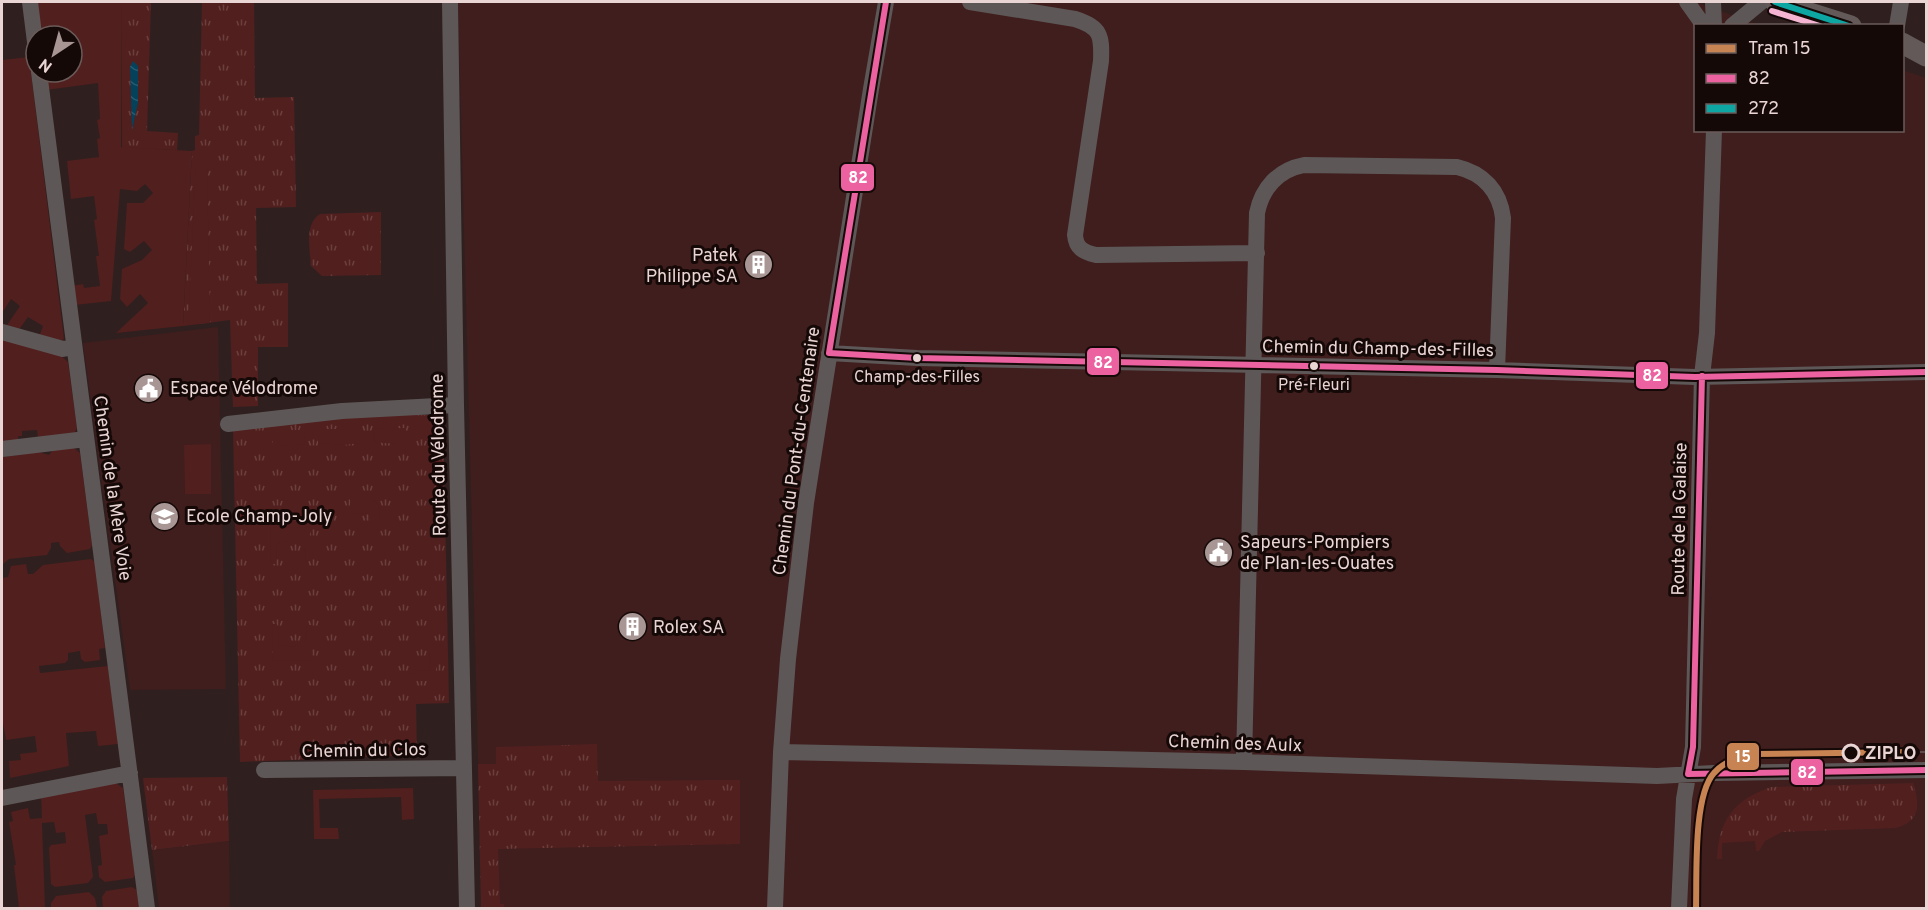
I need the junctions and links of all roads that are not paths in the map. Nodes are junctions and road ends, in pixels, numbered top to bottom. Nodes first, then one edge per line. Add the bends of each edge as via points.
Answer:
1 (30, 2) edge
2 (450, 2) edge
3 (886, 2) edge
4 (969, 2) edge
5 (1688, 2) edge
6 (1713, 2) edge
7 (1761, 2) edge
8 (1775, 2) edge
9 (1901, 2) edge
10 (33, 24) edge
11 (1703, 24) edge
12 (1714, 24) edge
13 (1734, 24) edge
14 (1845, 24) edge
15 (1897, 24) edge
16 (1926, 37) edge
17 (1904, 38) edge
18 (1904, 44) edge
19 (1926, 56) edge
20 (41, 84) edge
21 (1714, 132) edge
22 (1257, 253) junction
23 (2, 332) edge
24 (74, 347) junction
25 (829, 353) junction
26 (1255, 364) junction
27 (1497, 370) junction
28 (1926, 372) edge
29 (1702, 376) junction
30 (456, 405) junction
31 (228, 424) dead end
32 (86, 439) junction
33 (2, 449) edge
34 (780, 752) junction
35 (1244, 762) junction
36 (464, 768) junction
37 (264, 770) dead end
38 (1926, 770) edge
39 (130, 773) junction
40 (1688, 774) junction
41 (2, 798) edge
42 (147, 909) edge
43 (467, 909) edge
44 (775, 909) edge
45 (1679, 909) edge

1 - 10 street
2 - 30 street, Route du Vélodrome
3 - 25 street, Chemin du Pont-du-Centenaire
4 - 22 street via 1087,22 1101,38 1101,61 1075,235 1077,246 1096,255
5 - 11 street
6 - 12 street
7 - 13 street
8 - 14 main road
9 - 15 street
16 - 17 main road
18 - 19 main road
20 - 24 street, Chemin de la Mère Voie
21 - 29 street, Route de la Galaise
22 - 26 street
22 - 27 street via 1257,213 1262,198 1276,178 1294,167 1457,167 1474,172 1494,191 1502,210
23 - 24 street via 63,349
24 - 32 street, Chemin de la Mère Voie
25 - 26 street, Chemin du Champ-des-Filles
25 - 34 street, Chemin du Pont-du-Centenaire via 804,514
26 - 27 street, Chemin du Champ-des-Filles
26 - 35 street
27 - 29 street, Chemin du Champ-des-Filles
28 - 29 street, Chemin du Champ-des-Filles
29 - 40 street, Route de la Galaise via 1694,747
30 - 31 street via 342,411
30 - 36 street, Route du Vélodrome
32 - 33 street
32 - 39 street, Chemin de la Mère Voie
34 - 35 street, Chemin des Aulx
34 - 44 street, Chemin du Pont-du-Centenaire
35 - 40 street, Chemin des Aulx
36 - 37 street, Chemin du Clos
36 - 43 street, Route du Vélodrome
38 - 40 street, Chemin des Aulx
39 - 41 street
39 - 42 street, Chemin de la Mère Voie
40 - 45 street, Route de la Galaise

